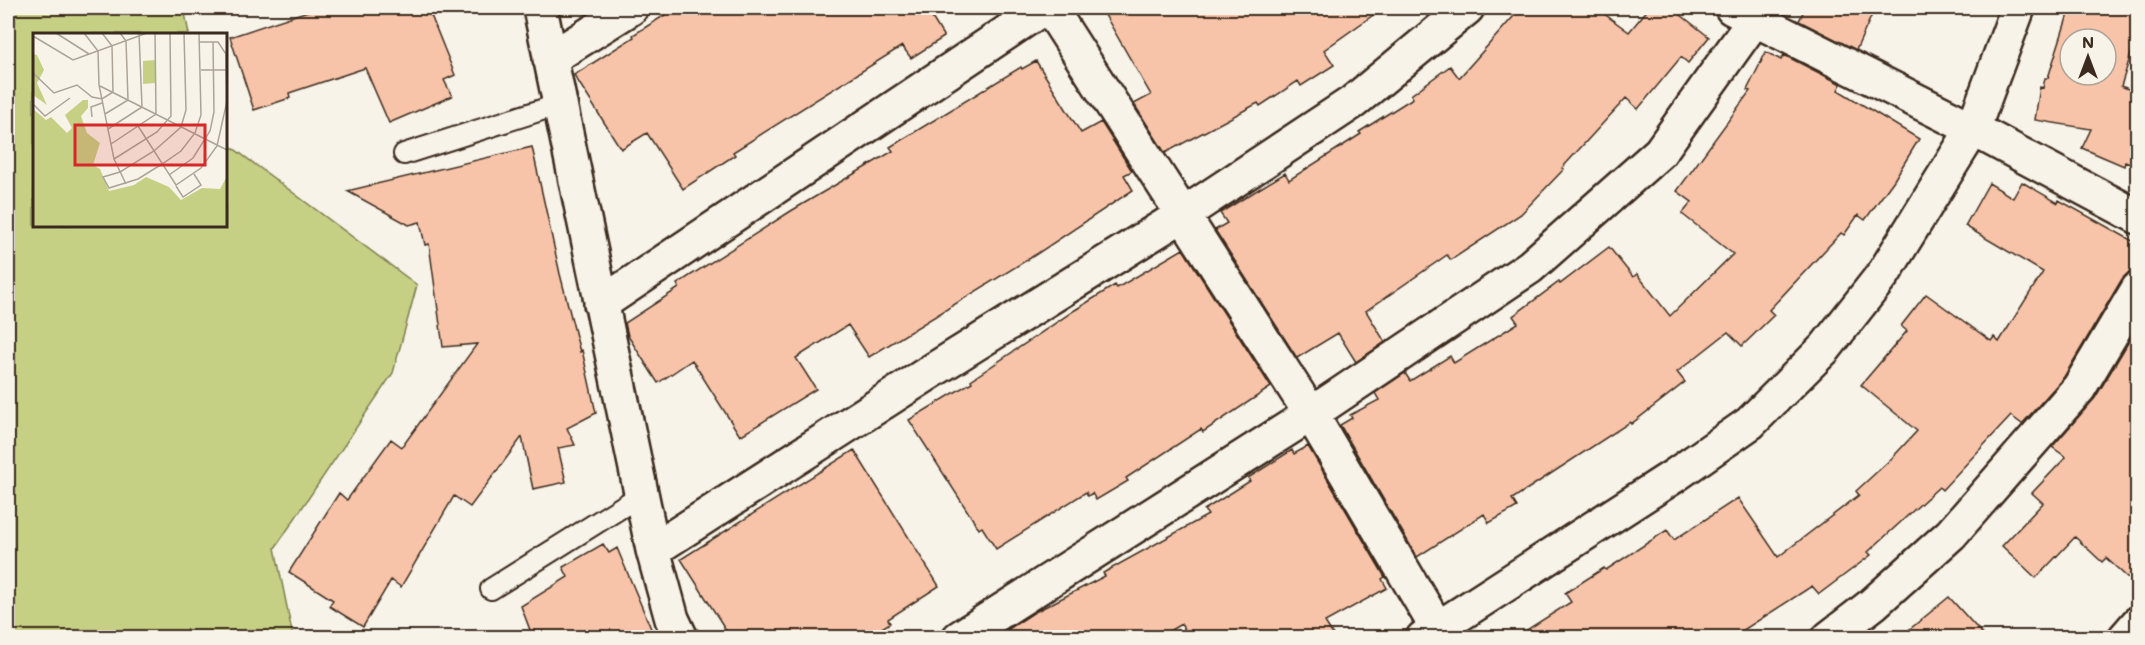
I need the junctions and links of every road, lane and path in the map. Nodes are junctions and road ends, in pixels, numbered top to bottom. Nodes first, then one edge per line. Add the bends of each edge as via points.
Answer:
1 (540, 8) edge
2 (631, 8) edge
3 (1043, 8) edge
4 (1050, 8) edge
5 (1467, 8) edge
6 (2018, 8) edge
7 (1748, 11) edge
8 (550, 59) junction
9 (560, 104) junction
10 (1973, 129) junction
11 (404, 154) dead end
12 (1184, 214) junction
13 (2138, 217) edge
14 (2138, 289) edge
15 (601, 304) junction
16 (1311, 414) junction
17 (641, 495) junction
18 (653, 550) junction
19 (491, 589) dead end
20 (2138, 623) edge
21 (1434, 635) edge
22 (681, 638) edge
23 (959, 638) edge
24 (1829, 638) edge
25 (2125, 638) edge

1 - 8 street
2 - 8 street
3 - 15 street
4 - 12 street
5 - 12 street via 1353,102
6 - 10 street
7 - 10 street
7 - 16 street via 1660,152 1530,267
8 - 9 street
9 - 11 lane
9 - 15 street
10 - 13 street
10 - 21 street via 1884,273 1825,348 1750,423
12 - 16 street
12 - 18 street
14 - 24 street via 2079,388 1951,534
15 - 17 street
16 - 21 street
16 - 23 street
17 - 18 street
17 - 19 lane
18 - 22 street
20 - 25 street

